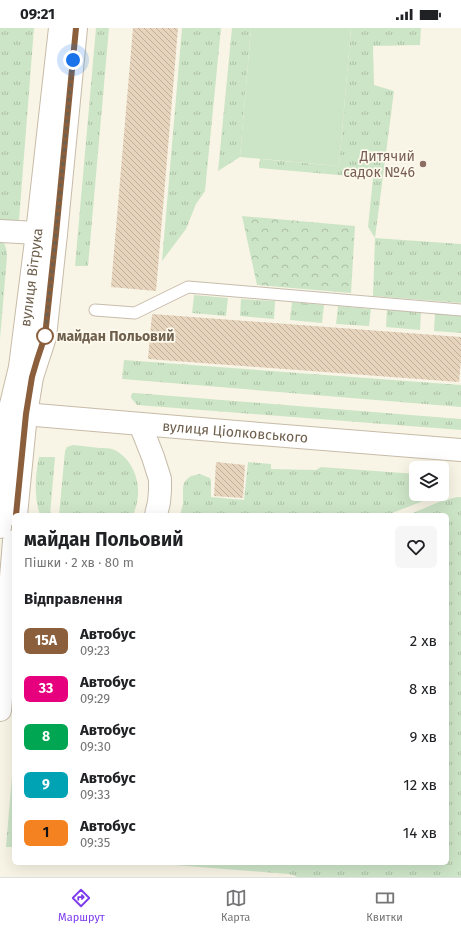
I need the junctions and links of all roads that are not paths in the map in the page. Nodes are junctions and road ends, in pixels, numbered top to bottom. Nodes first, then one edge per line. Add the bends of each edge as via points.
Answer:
1 (60, 28) edge
2 (76, 28) edge
3 (0, 230) edge
4 (47, 234) junction
5 (95, 310) dead end
6 (461, 310) edge
7 (17, 413) junction
8 (140, 424) junction
9 (461, 450) edge
10 (16, 513) edge
11 (156, 513) edge
12 (0, 527) edge
13 (12, 573) edge
14 (0, 710) edge

1 - 4 main road, вулиця Вітрука
2 - 4 main road, вулиця Вітрука
3 - 4 main road
4 - 7 main road, вулиця Вітрука via 20,367
5 - 6 lane via 135,313 188,287
7 - 8 main road, вулиця Ціолковського
7 - 10 main road, вулиця Вітрука
7 - 12 main road, вулиця Вітрука
8 - 9 main road, вулиця Ціолковського
8 - 11 main road via 160,478
13 - 14 main road

